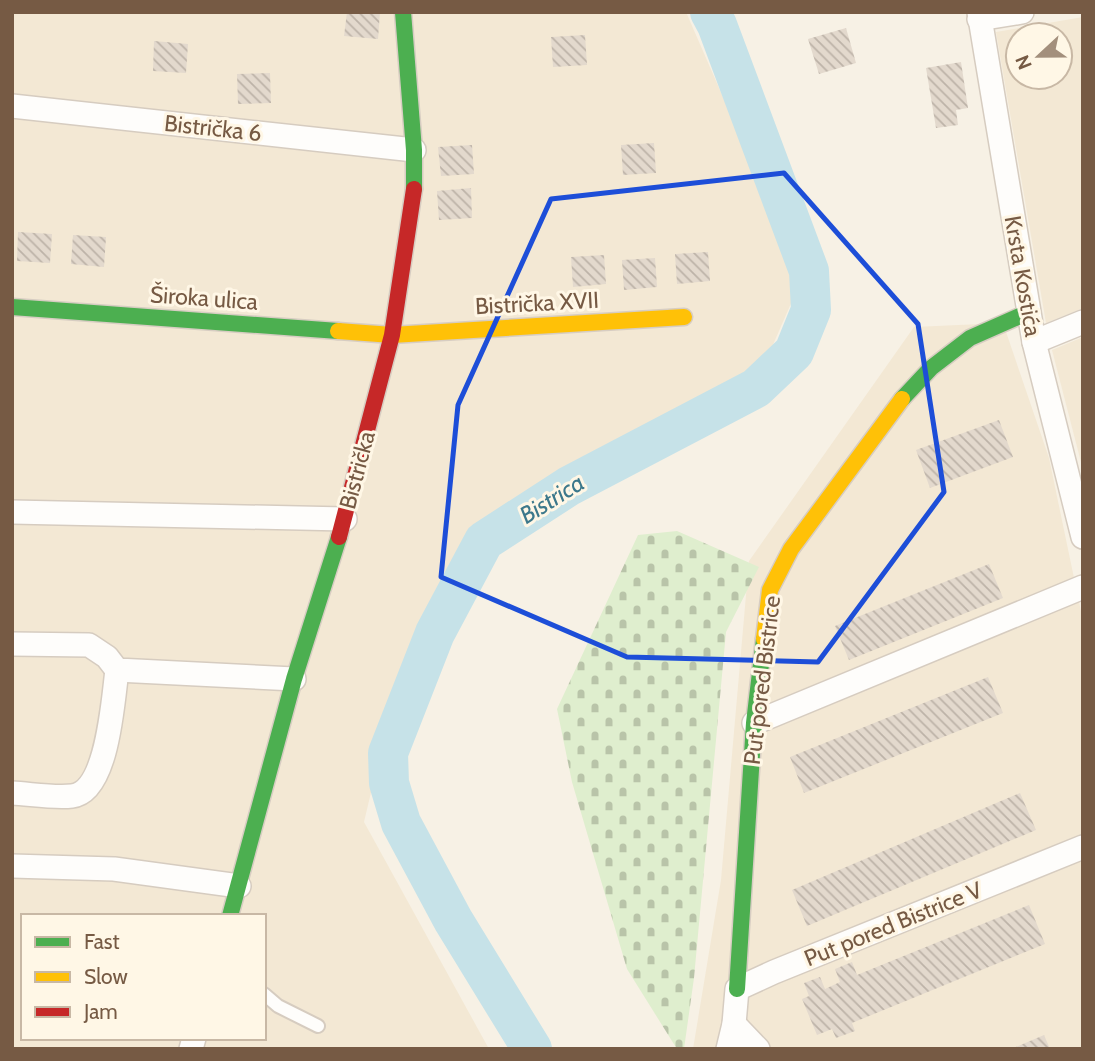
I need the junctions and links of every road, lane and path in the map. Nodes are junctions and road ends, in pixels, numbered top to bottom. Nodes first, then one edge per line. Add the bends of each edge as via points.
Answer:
1 (403, 12) edge
2 (1023, 12) edge
3 (979, 16) edge
4 (12, 106) edge
5 (414, 150) junction
6 (12, 307) edge
7 (1029, 312) junction
8 (684, 317) dead end
9 (1083, 322) edge
10 (392, 335) junction
11 (1034, 342) junction
12 (12, 512) edge
13 (345, 519) junction
14 (1083, 537) edge
15 (1083, 587) edge
16 (12, 644) edge
17 (117, 670) junction
18 (294, 679) junction
19 (754, 723) junction
20 (12, 793) edge
21 (1083, 847) edge
22 (12, 866) edge
23 (239, 886) junction
24 (231, 914) edge
25 (737, 989) junction
26 (266, 996) edge
27 (734, 1024) junction
28 (318, 1026) dead end
29 (728, 1049) edge
30 (758, 1049) edge

1 - 5 street, Bistrička
2 - 3 street
3 - 7 street, Krsta Kostića
4 - 5 street, Bistrička 6
5 - 10 street, Bistrička via 414,193
6 - 10 street, Široka ulica
7 - 11 street, Krsta Kostića
7 - 19 street, Put pored Bistrice via 970,338 931,368 901,400 791,549 770,590
8 - 10 street, Bistrička XVII
9 - 11 street
10 - 13 street, Bistrička
11 - 14 street, Krsta Kostića
12 - 13 street
13 - 18 street, Bistrička
15 - 19 street
16 - 17 street via 89,645
17 - 18 street
17 - 20 street via 100,768 91,783 73,796
18 - 23 street, Bistrička
19 - 25 street, Put pored Bistrice
21 - 25 street, Put pored Bistrice V
22 - 23 street via 114,869
23 - 24 street, Bistrička
25 - 27 street
26 - 28 lane
27 - 29 street
27 - 30 street

